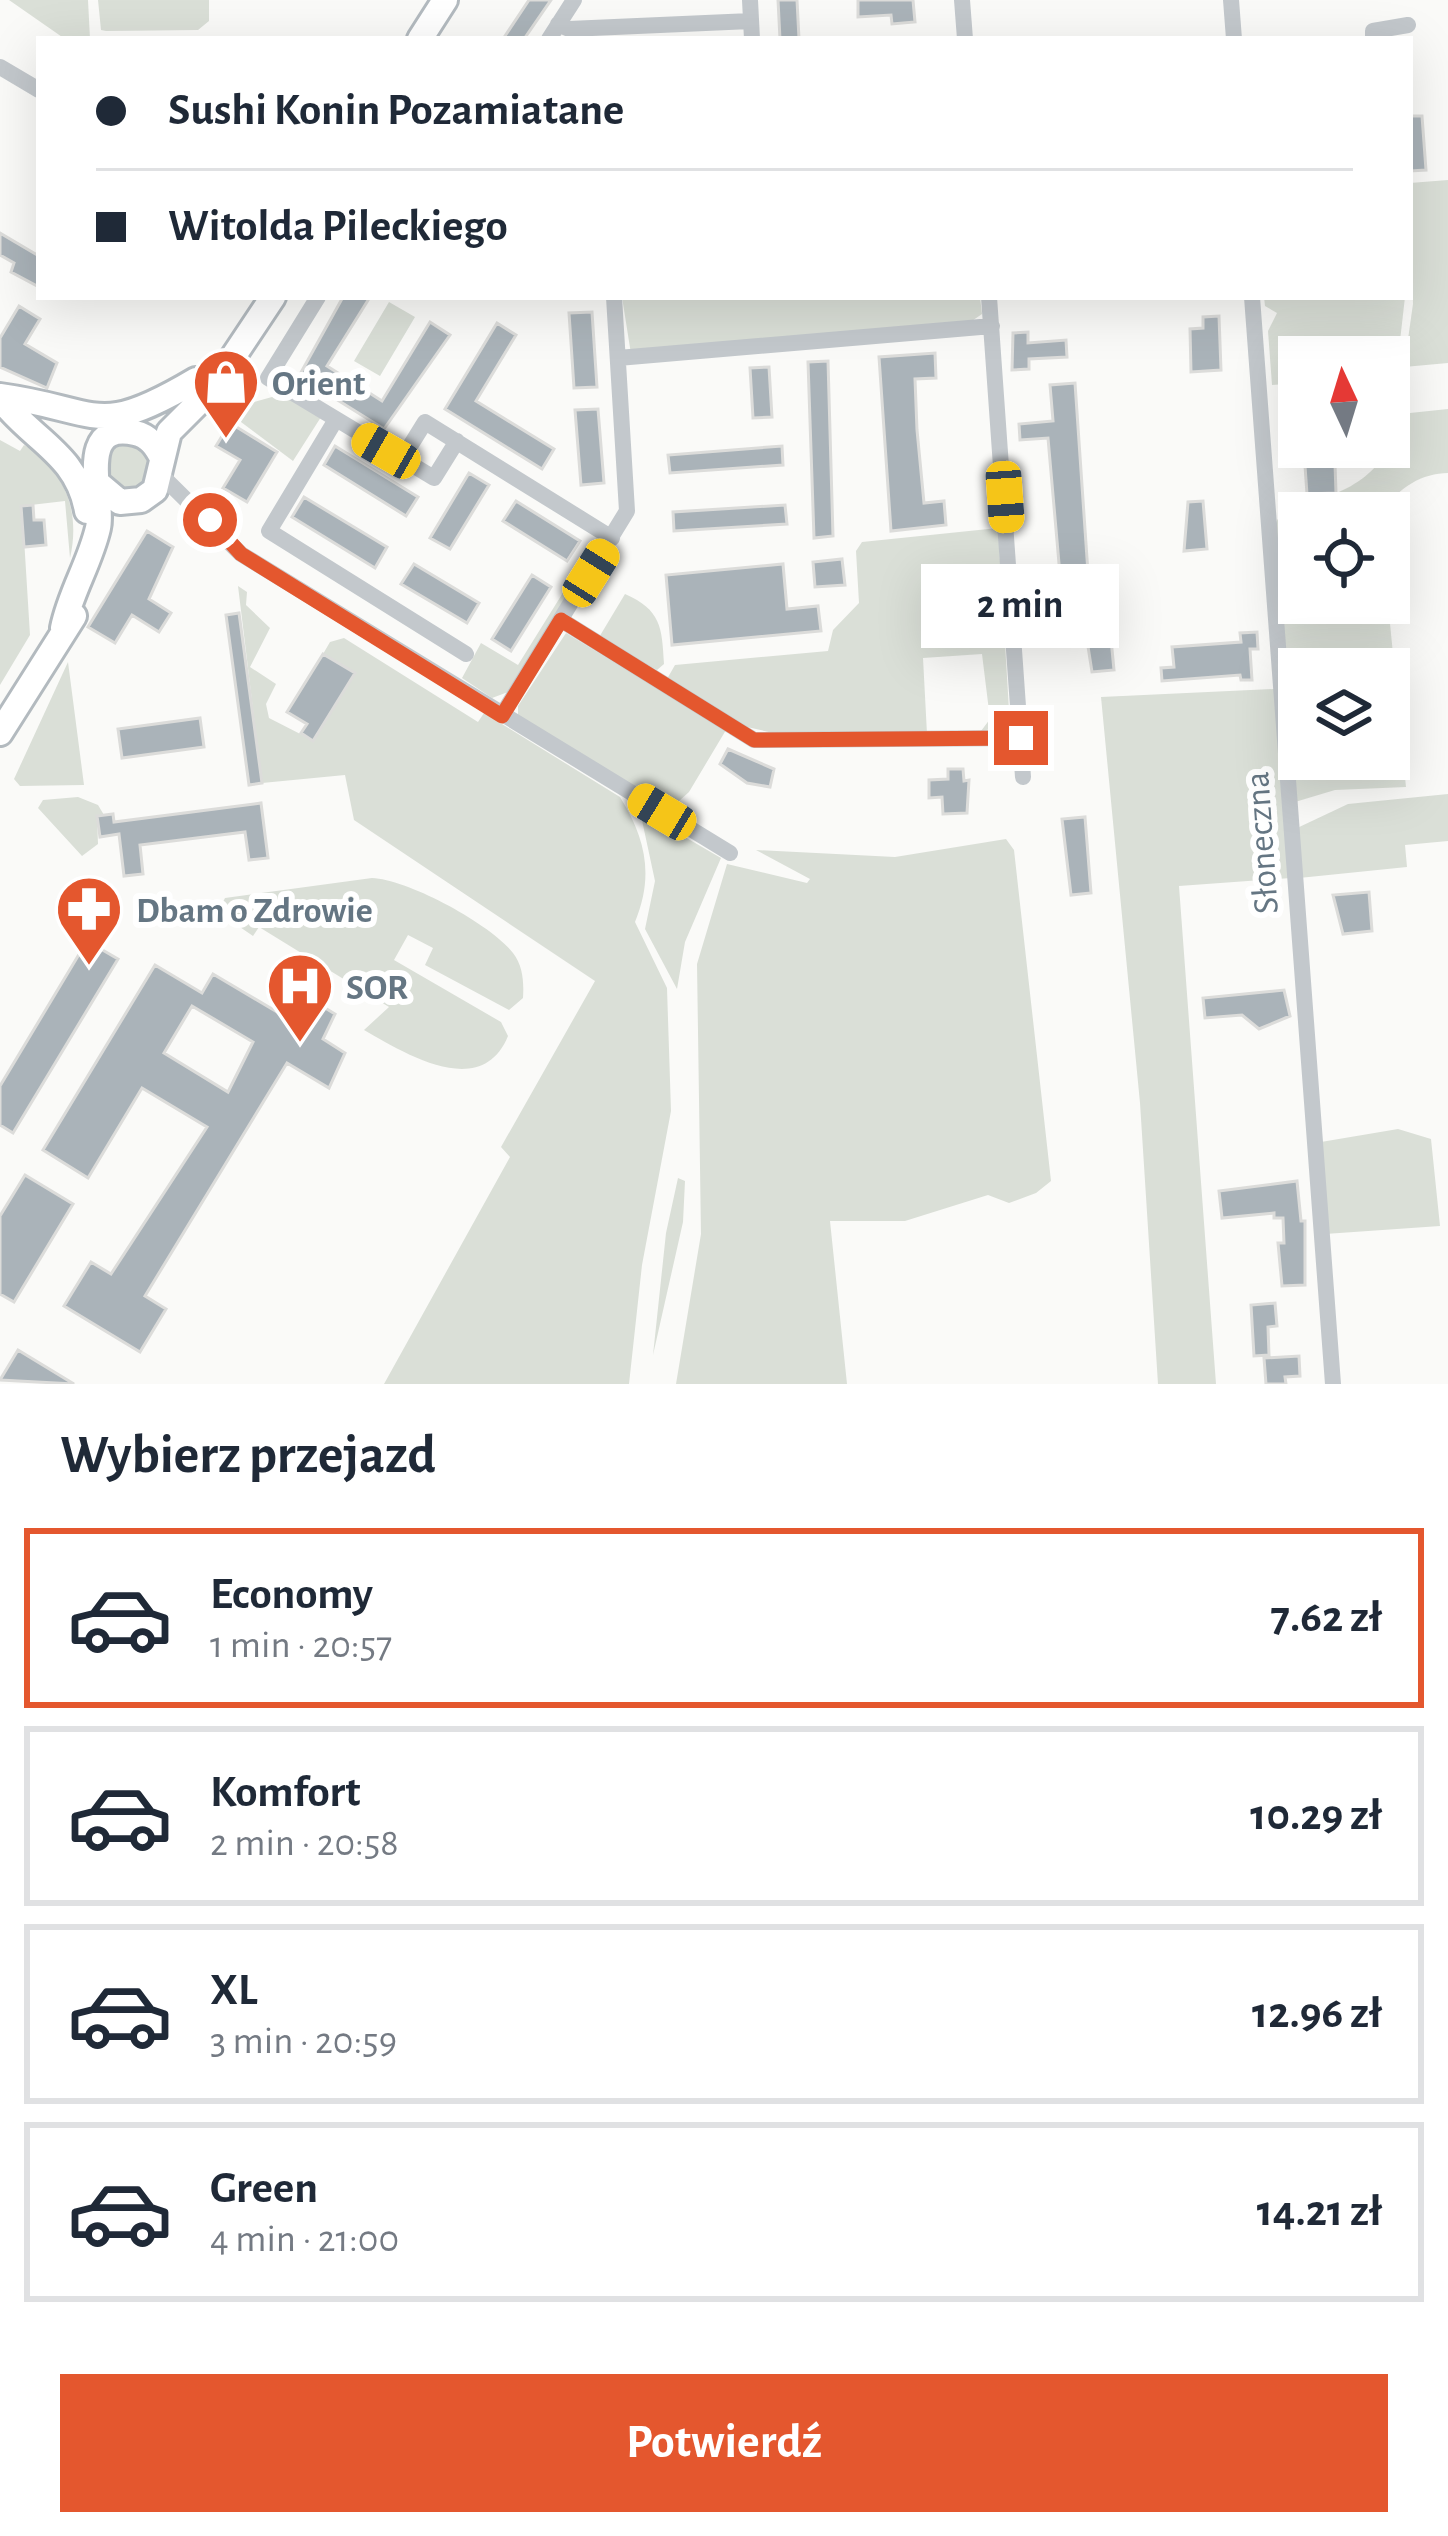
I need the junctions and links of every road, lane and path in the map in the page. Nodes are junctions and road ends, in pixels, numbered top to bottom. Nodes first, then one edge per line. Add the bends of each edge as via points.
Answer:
1 (445, 0) edge
2 (574, 0) edge
3 (750, 0) edge
4 (962, 0) edge
5 (1231, 0) edge
6 (1408, 25) dead end
7 (751, 30) edge
8 (554, 32) edge
9 (423, 36) edge
10 (965, 36) edge
11 (1234, 36) edge
12 (1373, 36) edge
13 (0, 67) edge
14 (36, 88) edge
15 (253, 300) edge
16 (271, 300) edge
17 (316, 300) edge
18 (614, 300) edge
19 (989, 300) edge
20 (1252, 300) edge
21 (992, 326) junction
22 (618, 358) junction
23 (196, 380) junction
24 (0, 397) edge
25 (335, 421) junction
26 (136, 433) junction
27 (106, 439) junction
28 (457, 441) junction
29 (402, 459) junction
30 (94, 475) junction
31 (151, 483) junction
32 (612, 538) junction
33 (78, 585) junction
34 (561, 620) junction
35 (63, 628) junction
36 (466, 654) dead end
37 (502, 716) junction
38 (0, 733) edge
39 (1021, 738) junction
40 (1023, 777) dead end
41 (730, 853) dead end
42 (1334, 1384) edge

1 - 9 street
2 - 8 street
3 - 7 street
4 - 10 street
5 - 11 street
6 - 12 street
7 - 8 street
13 - 14 street
15 - 23 street
16 - 31 street via 211,390 170,432
17 - 25 street via 268,378
18 - 22 street
19 - 21 street
20 - 42 street, Słoneczna
21 - 22 street
21 - 39 street
22 - 32 street via 628,511
23 - 24 street via 123,416 88,418
23 - 26 street
24 - 27 street
24 - 30 street via 81,450
24 - 33 street via 59,451 79,483 87,516
25 - 29 street
25 - 36 street via 269,531
26 - 27 street
26 - 31 street via 153,443
27 - 30 street
28 - 29 street via 434,478
28 - 29 street via 424,422
28 - 32 street
30 - 31 street via 110,498
30 - 33 street via 101,516
31 - 35 street via 119,516
31 - 37 street via 210,520 241,554
32 - 34 street
33 - 35 street
34 - 37 street
34 - 39 street via 754,740
35 - 38 street
37 - 41 street
39 - 40 street

